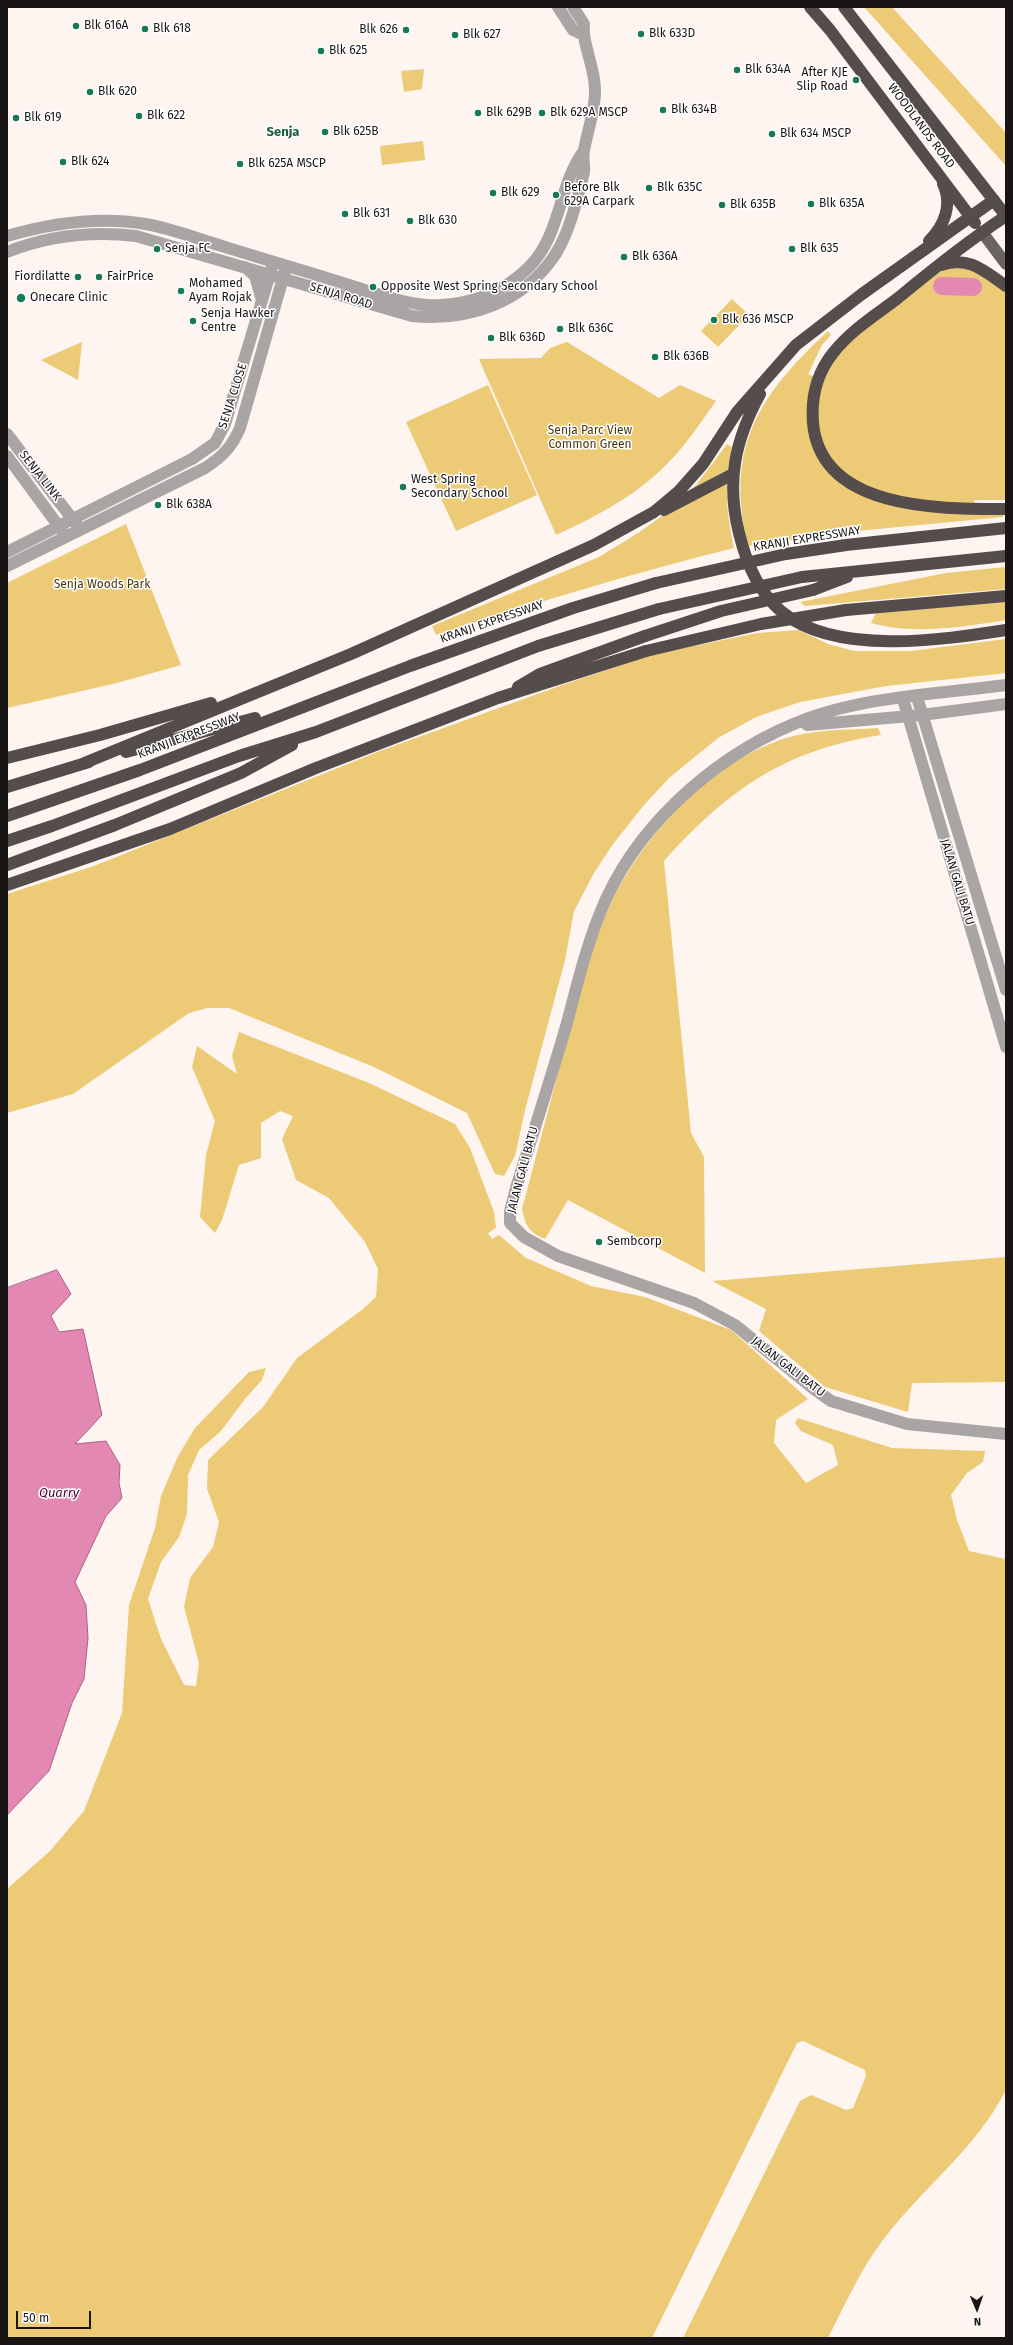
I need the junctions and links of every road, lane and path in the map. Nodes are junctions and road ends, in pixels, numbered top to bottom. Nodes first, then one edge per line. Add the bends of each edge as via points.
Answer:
1 (558, 7) edge
2 (573, 7) edge
3 (810, 7) edge
4 (844, 7) edge
5 (582, 34) junction
6 (583, 152) junction
7 (936, 169) junction
8 (994, 200) junction
9 (1006, 216) edge
10 (971, 217) junction
11 (982, 232) junction
12 (7, 236) edge
13 (7, 252) edge
14 (909, 260) junction
15 (274, 262) junction
16 (239, 264) junction
17 (1006, 264) edge
18 (287, 266) junction
19 (936, 266) junction
20 (270, 274) junction
21 (284, 278) junction
22 (1006, 286) edge
23 (262, 302) junction
24 (770, 374) junction
25 (7, 434) edge
26 (7, 456) edge
27 (733, 474) junction
28 (1006, 509) edge
29 (74, 519) junction
30 (59, 526) junction
31 (632, 526) junction
32 (1006, 528) edge
33 (80, 529) junction
34 (66, 537) junction
35 (7, 552) edge
36 (1006, 556) edge
37 (7, 566) edge
38 (859, 572) junction
39 (1006, 596) edge
40 (1006, 630) edge
41 (1006, 685) edge
42 (266, 688) junction
43 (917, 697) junction
44 (498, 698) junction
45 (903, 699) junction
46 (1006, 704) edge
47 (303, 706) junction
48 (922, 715) junction
49 (907, 716) junction
50 (782, 730) junction
51 (316, 732) junction
52 (7, 758) edge
53 (82, 764) junction
54 (7, 788) edge
55 (7, 816) edge
56 (7, 841) edge
57 (13, 864) edge
58 (7, 885) edge
59 (1006, 990) edge
60 (1006, 1047) edge
61 (1006, 1434) edge

1 - 5 street via 573,30
2 - 5 street, SENJA ROAD via 584,24
3 - 7 highway, WOODLANDS ROAD
4 - 8 highway, WOODLANDS ROAD
5 - 6 street, SENJA ROAD via 590,57 595,89 594,113
6 - 18 street, SENJA ROAD via 572,167 553,230 542,251 518,277 486,296 473,301 440,305 415,304
6 - 21 street, SENJA ROAD via 584,170 575,204 555,255 524,287 495,306 441,318 412,316
7 - 10 highway, WOODLANDS ROAD
7 - 14 highway via 946,191 946,213 938,231
8 - 9 highway, WOODLANDS ROAD
8 - 10 highway
9 - 11 highway
10 - 11 highway, WOODLANDS ROAD
10 - 14 highway
11 - 17 main road, WOODLANDS ROAD
11 - 19 highway
12 - 15 street, SENJA ROAD via 50,225 128,222 152,225
13 - 16 street, SENJA ROAD via 49,239 119,234 151,239
14 - 24 highway via 796,345
15 - 18 street, SENJA ROAD
15 - 20 street, SENJA CLOSE
16 - 20 street, SENJA ROAD
16 - 23 street via 255,276
18 - 21 street, SENJA CLOSE
19 - 22 highway via 962,261 976,266
19 - 28 highway via 847,338 833,353 816,384 813,400 814,432 828,463 856,488 874,496 912,504
20 - 21 street, SENJA ROAD
20 - 23 street, SENJA CLOSE
21 - 33 street, SENJA CLOSE via 240,428 228,451 205,468
23 - 29 street, SENJA CLOSE via 225,424 215,443 192,459
24 - 27 highway via 748,416 736,453
24 - 31 highway via 737,412 703,464 690,479 669,500
25 - 29 street, SENJA LINK
26 - 30 street, SENJA LINK
27 - 31 highway
27 - 40 highway via 736,520 741,542 760,588 783,612 798,621 834,634 883,641 965,637
29 - 30 street, SENJA CLOSE
29 - 33 street
30 - 34 street
30 - 35 street, SENJA CLOSE
31 - 42 highway via 351,654
32 - 47 highway, KRANJI EXPRESSWAY, bridge via 786,554 656,583 573,608
33 - 34 street, SENJA CLOSE
34 - 37 street, SENJA CLOSE
36 - 38 highway
38 - 44 highway, bridge via 813,590 721,611 645,636 540,674
38 - 51 highway, bridge via 802,577 659,609 538,646
39 - 44 highway, bridge via 846,610 761,624 646,651
41 - 43 street, JALAN GALI BATU
42 - 52 highway via 100,735
42 - 53 highway
43 - 45 street, JALAN GALI BATU
43 - 48 street, JALAN GALI BATU
44 - 58 highway via 309,771 170,829
45 - 49 street, JALAN GALI BATU
45 - 50 street, JALAN GALI BATU via 831,712
46 - 48 street, JALAN GALI BATU
47 - 53 highway
47 - 55 highway, KRANJI EXPRESSWAY via 140,770
48 - 49 street, JALAN GALI BATU
48 - 59 street, JALAN GALI BATU
49 - 50 street, JALAN GALI BATU via 812,724
49 - 60 street, JALAN GALI BATU
50 - 61 street, JALAN GALI BATU via 756,741 692,787 666,813 635,851 606,898 588,945 516,1188 510,1223 524,1237 558,1256 694,1303 735,1325 831,1401 907,1424
51 - 56 highway via 239,756
51 - 57 highway via 241,773
53 - 54 highway

